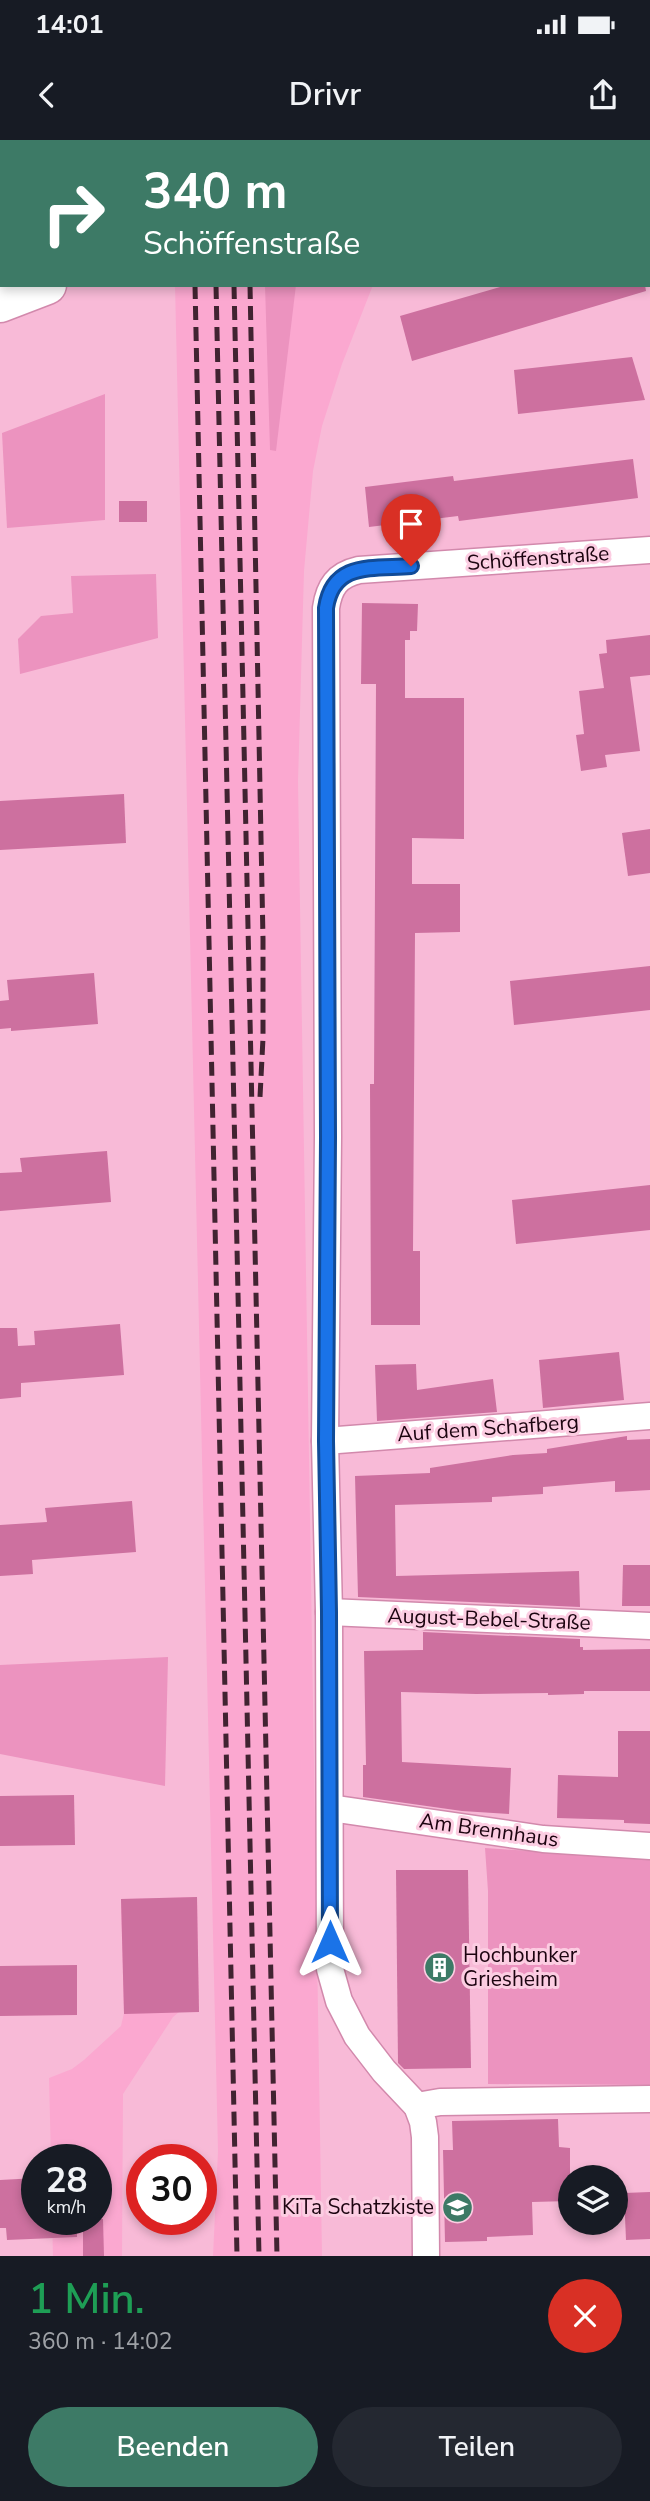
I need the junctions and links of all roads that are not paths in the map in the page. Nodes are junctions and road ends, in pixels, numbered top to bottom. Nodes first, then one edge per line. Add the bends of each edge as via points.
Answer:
1 (42, 287) edge
2 (0, 303) edge
3 (650, 550) edge
4 (650, 1416) edge
5 (326, 1441) junction
6 (329, 1612) junction
7 (650, 1626) edge
8 (330, 1808) junction
9 (650, 1846) edge
10 (650, 2099) edge
11 (417, 2106) junction
12 (426, 2256) edge

1 - 2 highway
3 - 5 street, Schöffenstraße via 359,569 342,575 328,594
4 - 5 street, Auf dem Schafberg
5 - 6 street
6 - 7 street, August-Bebel-Straße
6 - 8 street
8 - 9 street, Am Brennhaus via 543,1839
8 - 11 street via 330,1969 339,2001 357,2036
10 - 11 street
11 - 12 street via 425,2137

